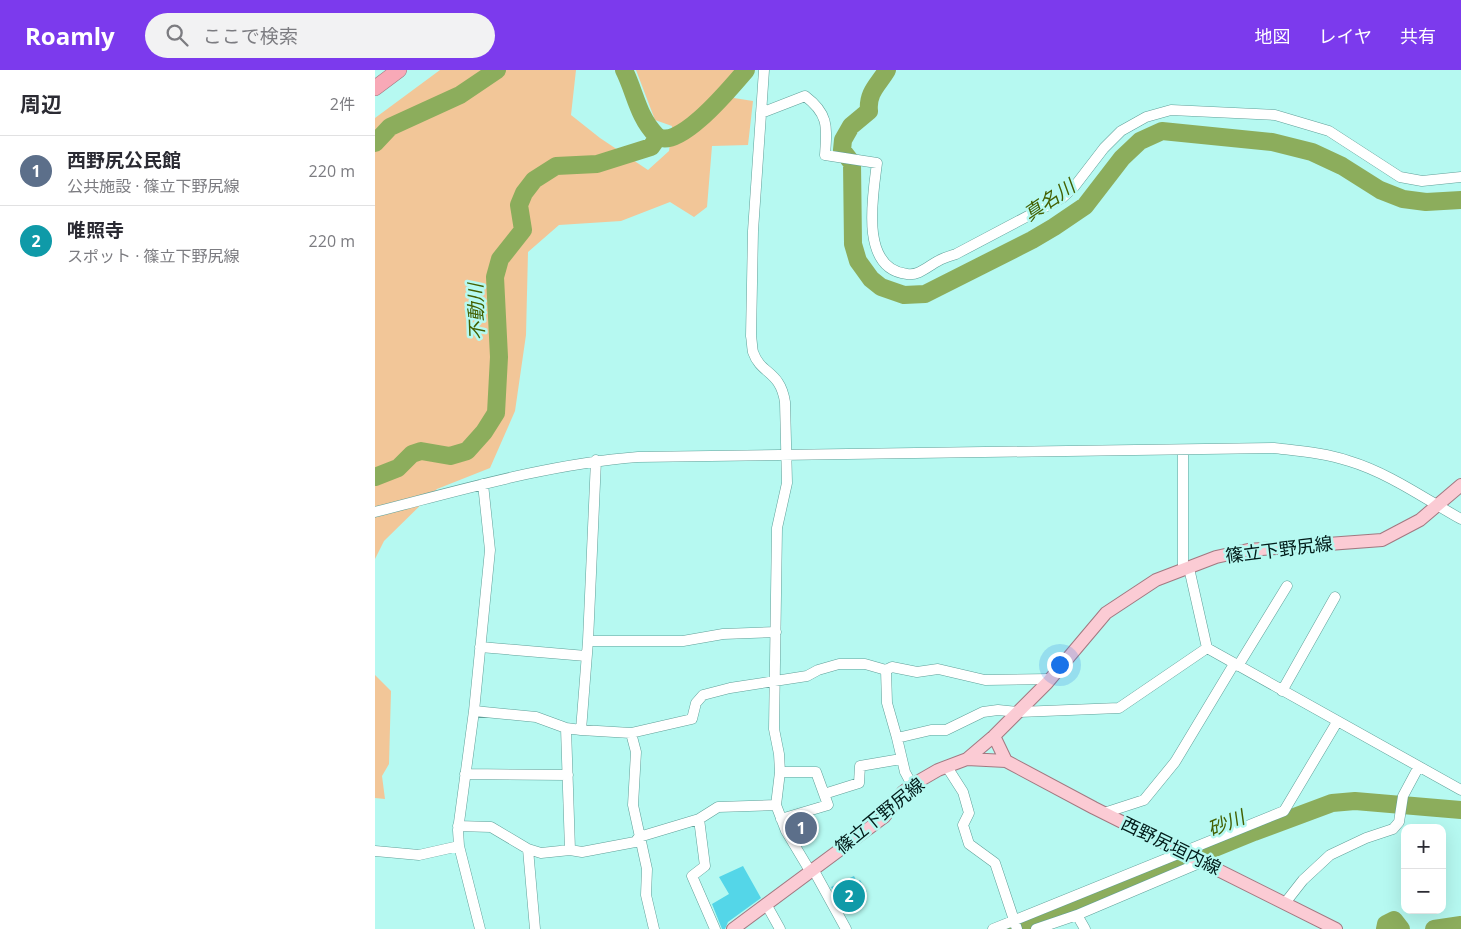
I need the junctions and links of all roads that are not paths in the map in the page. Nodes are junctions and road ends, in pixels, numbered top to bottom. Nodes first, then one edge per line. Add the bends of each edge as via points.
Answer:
1 (399, 70) edge
2 (764, 70) edge
3 (375, 88) edge
4 (761, 113) junction
5 (1461, 177) edge
6 (1183, 450) junction
7 (788, 455) junction
8 (595, 460) junction
9 (483, 484) junction
10 (1461, 485) edge
11 (1437, 505) junction
12 (375, 512) edge
13 (1461, 519) edge
14 (1186, 569) junction
15 (1287, 586) dead end
16 (1335, 597) dead end
17 (776, 632) junction
18 (588, 641) junction
19 (481, 647) junction
20 (1207, 648) junction
21 (586, 656) junction
22 (1236, 665) junction
23 (886, 670) junction
24 (1051, 679) junction
25 (774, 682) junction
26 (1282, 691) junction
27 (474, 711) junction
28 (1021, 711) junction
29 (1337, 722) junction
30 (566, 728) junction
31 (581, 730) junction
32 (631, 733) junction
33 (994, 736) junction
34 (897, 738) junction
35 (901, 759) junction
36 (967, 759) junction
37 (1006, 762) junction
38 (947, 766) junction
39 (1418, 768) junction
40 (780, 772) junction
41 (465, 774) junction
42 (568, 775) junction
43 (912, 785) junction
44 (1461, 790) edge
45 (824, 794) junction
46 (776, 805) junction
47 (1104, 813) junction
48 (699, 819) junction
49 (781, 819) junction
50 (458, 826) junction
51 (639, 837) junction
52 (459, 846) junction
53 (528, 849) junction
54 (570, 850) junction
55 (375, 851) edge
56 (1184, 852) junction
57 (1200, 861) junction
58 (812, 870) junction
59 (1285, 903) junction
60 (766, 904) junction
61 (1077, 916) junction
62 (1016, 925) edge
63 (480, 929) edge
64 (535, 929) edge
65 (654, 929) edge
66 (715, 929) edge
67 (733, 929) edge
68 (780, 929) edge
69 (846, 929) edge
70 (993, 929) edge
71 (1035, 929) edge
72 (1085, 929) edge
73 (1336, 929) edge

1 - 3 highway
2 - 4 street
4 - 5 street via 805,96 817,105 824,116 827,128 825,155 877,163 872,209 874,240 880,257 892,269 908,274 925,270 1061,198 1074,188 1121,131 1146,117 1171,110 1275,115 1329,131 1400,177 1422,181
4 - 7 street via 753,231 751,336 753,352 759,363 783,389
6 - 7 street
6 - 11 street via 1274,448 1316,453 1377,472
6 - 14 street
7 - 8 street via 683,455
7 - 17 street via 787,483 777,528
8 - 9 street
8 - 18 street
9 - 12 street
9 - 19 street via 490,550
10 - 11 main road, 篠立下野尻線
11 - 13 street
11 - 14 main road, 篠立下野尻線 via 1420,520 1383,540 1248,550 1216,557
14 - 20 street
14 - 24 main road, 篠立下野尻線 via 1156,580 1106,613
15 - 22 street
16 - 26 street
17 - 18 street via 723,634 683,641
17 - 25 street
18 - 21 street
19 - 21 street
19 - 27 street
20 - 22 street
20 - 28 street via 1119,708
21 - 31 street
22 - 26 street
22 - 47 street via 1175,762 1144,800
23 - 24 street via 892,667 917,672 938,669 985,680
23 - 25 street via 865,664 839,664 807,676
23 - 34 street via 887,703
24 - 28 main road, 篠立下野尻線
25 - 32 street via 703,695 696,703 692,719
25 - 40 street via 773,729
26 - 29 street
27 - 30 street via 536,717
27 - 41 street
28 - 33 main road, 篠立下野尻線
28 - 34 street via 983,712 946,730
29 - 39 street
29 - 56 street via 1284,811
30 - 31 street
30 - 42 street
31 - 32 street
32 - 51 street via 636,752 633,804
33 - 36 main road, 篠立下野尻線
33 - 37 main road
34 - 35 street
35 - 43 street
35 - 45 street via 860,766 859,783
36 - 37 main road, 西野尻垣内線
36 - 38 main road, 篠立下野尻線
37 - 47 main road, 西野尻垣内線
38 - 43 main road, 篠立下野尻線
38 - 62 street via 963,792 969,813 963,825 969,844 995,863
39 - 44 street
39 - 59 street via 1403,796 1399,822 1393,829 1330,855 1303,880
40 - 45 street via 816,772
40 - 46 street
41 - 42 street
41 - 50 street
42 - 54 street
43 - 58 main road, 篠立下野尻線 via 884,817
45 - 49 street via 828,805
46 - 48 street via 717,807
46 - 49 street
47 - 56 main road, 西野尻垣内線
48 - 51 street
48 - 66 street via 705,866 692,876
49 - 58 street
50 - 52 street
50 - 53 street via 491,827
51 - 54 street via 635,842 608,848 582,852
51 - 65 street via 647,869 646,895
52 - 55 street via 419,855
52 - 63 street
53 - 54 street via 541,853
53 - 64 street
56 - 57 main road, 西野尻垣内線
56 - 62 street
57 - 59 main road, 西野尻垣内線
57 - 61 street
58 - 60 main road, 篠立下野尻線
58 - 69 street
59 - 73 main road, 西野尻垣内線
60 - 67 main road, 篠立下野尻線
60 - 68 street
61 - 71 street
61 - 72 street
62 - 70 street

